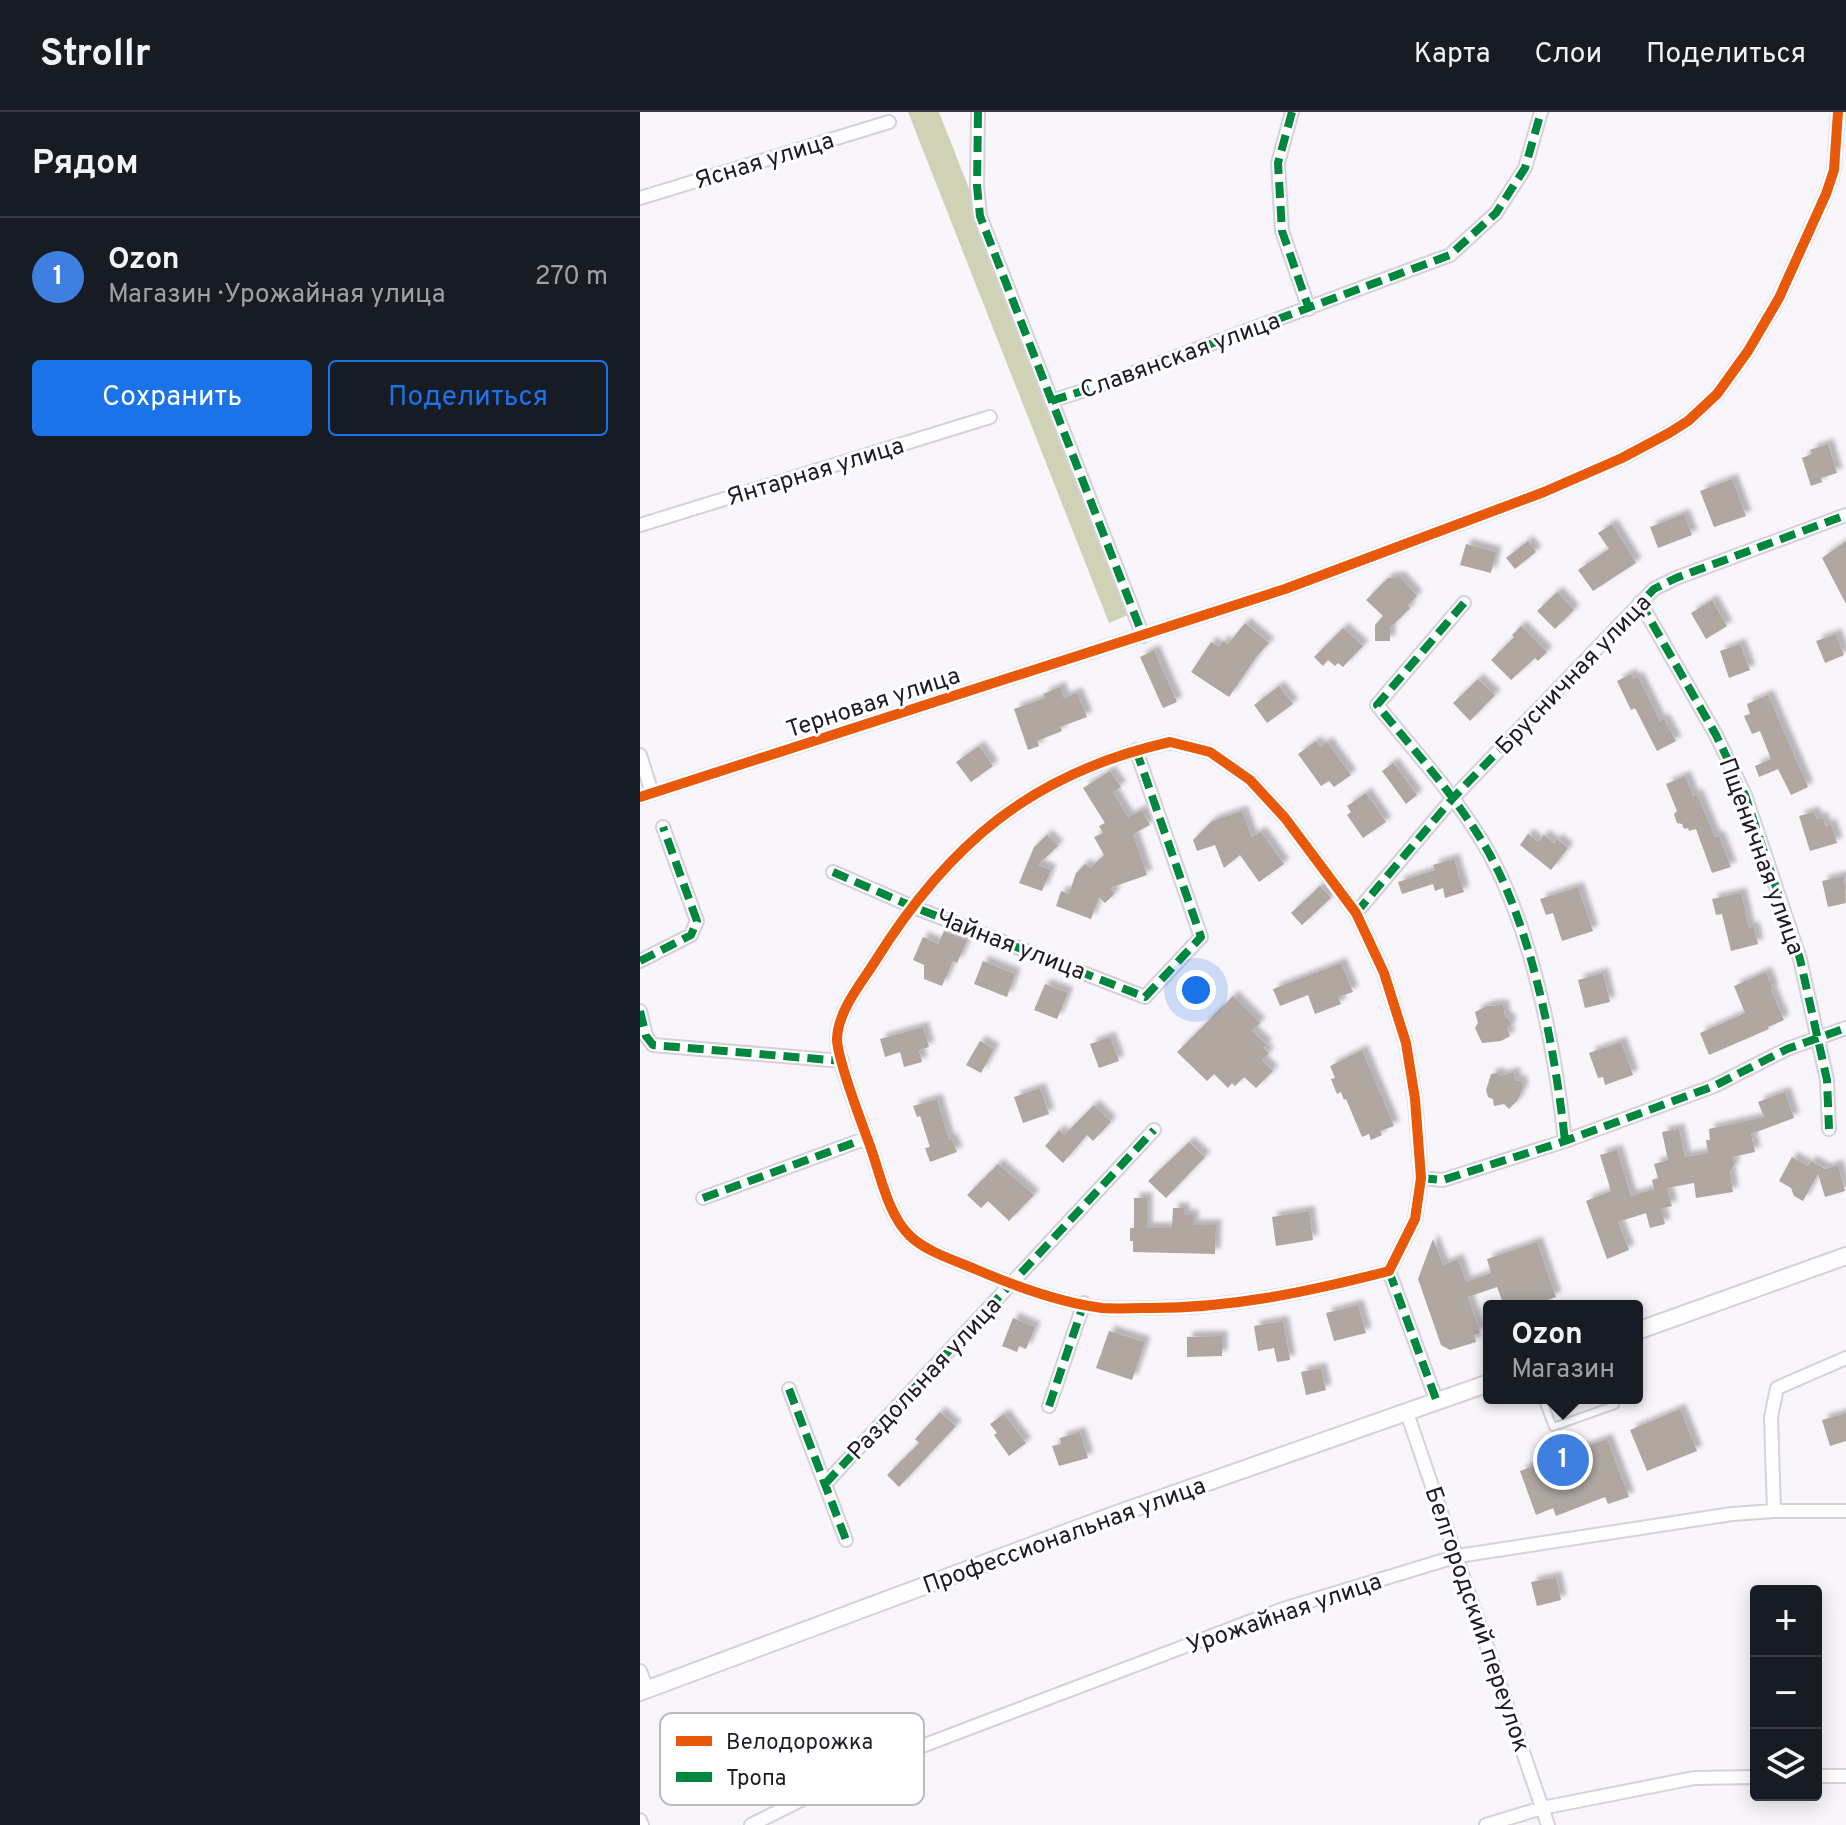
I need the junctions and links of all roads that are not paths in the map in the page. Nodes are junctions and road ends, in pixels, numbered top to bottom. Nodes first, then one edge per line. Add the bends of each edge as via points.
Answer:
1 (978, 112) edge
2 (1292, 112) edge
3 (1541, 112) edge
4 (1838, 112) edge
5 (889, 122) dead end
6 (640, 198) edge
7 (1309, 309) junction
8 (1051, 401) junction
9 (990, 417) dead end
10 (1846, 515) edge
11 (640, 525) edge
12 (1640, 602) junction
13 (1464, 603) dead end
14 (1143, 636) junction
15 (1136, 750) junction
16 (640, 755) edge
17 (646, 795) edge
18 (1453, 798) junction
19 (663, 827) dead end
20 (833, 872) dead end
21 (911, 906) junction
22 (1356, 913) junction
23 (640, 961) edge
24 (640, 1011) edge
25 (1846, 1028) edge
26 (1819, 1037) junction
27 (842, 1061) junction
28 (1829, 1129) dead end
29 (1154, 1130) dead end
30 (867, 1138) junction
31 (1565, 1141) junction
32 (1421, 1178) junction
33 (703, 1198) dead end
34 (1846, 1256) edge
35 (1389, 1271) junction
36 (1011, 1285) junction
37 (1084, 1303) junction
38 (1643, 1329) edge
39 (1846, 1358) edge
40 (1483, 1385) edge
41 (789, 1389) dead end
42 (1437, 1402) junction
43 (1544, 1404) edge
44 (1607, 1404) edge
45 (1049, 1406) dead end
46 (1407, 1413) junction
47 (825, 1484) junction
48 (1774, 1511) junction
49 (1846, 1511) edge
50 (846, 1540) dead end
51 (1458, 1556) junction
52 (640, 1671) edge
53 (644, 1691) edge
54 (924, 1745) edge
55 (1822, 1776) edge
56 (1846, 1776) edge
57 (1750, 1777) edge
58 (791, 1805) edge
59 (1542, 1808) junction
60 (751, 1825) edge
61 (1486, 1825) edge
62 (1548, 1825) edge

1 - 8 street via 980,216
2 - 7 street, Славянская улица via 1278,163 1282,231
3 - 7 street, Славянская улица via 1525,168 1496,213 1450,255
4 - 14 street, Терновая улица via 1834,170 1793,270 1748,351 1717,394 1688,421 1544,492
5 - 6 street, Ясная улица
7 - 8 street, Славянская улица
8 - 14 street
9 - 11 street, Янтарная улица
10 - 12 street, Брусничная улица via 1676,578
12 - 18 street, Брусничная улица
12 - 26 street, Пщеничная улица via 1745,795 1800,959
13 - 18 street via 1377,705
14 - 17 street, Терновая улица
15 - 21 street via 1069,774 1024,799 978,836
15 - 21 street, Чайная улица via 1201,937 1145,997
15 - 22 street via 1170,742 1210,752 1250,780 1311,850
16 - 17 street
18 - 22 street, Брусничная улица
18 - 31 street via 1483,843 1516,913 1548,1029
19 - 23 street via 697,921 691,935
20 - 21 street, Чайная улица
21 - 27 street via 845,1012 837,1041
22 - 32 street via 1384,973 1406,1043
24 - 27 street via 653,1045
25 - 26 street
26 - 28 street, Пщеничная улица
26 - 31 street via 1714,1086
27 - 30 street
29 - 36 street, Раздольная улица
30 - 33 street
30 - 36 street via 896,1217 911,1237
31 - 32 street via 1443,1180
32 - 35 street via 1415,1219
34 - 38 street
35 - 37 street via 1233,1305 1175,1309
35 - 42 street
36 - 37 street
36 - 47 street, Раздольная улица
37 - 45 street
39 - 48 street via 1777,1388 1771,1417
40 - 42 street, Профессиональная улица
41 - 47 street, Раздольная улица
42 - 46 street, Профессиональная улица
43 - 44 lane via 1553,1427
46 - 51 street, Белгородский переулок
46 - 53 street, Профессиональная улица via 1114,1515
47 - 50 street, Раздольная улица
48 - 49 street, Урожайная улица
48 - 51 street, Урожайная улица
51 - 54 street, Урожайная улица via 1283,1609
51 - 59 street, Белгородский переулок
52 - 53 street
55 - 56 street
57 - 59 street via 1694,1778
58 - 60 street, Урожайная улица
59 - 61 street
59 - 62 street, Белгородский переулок

